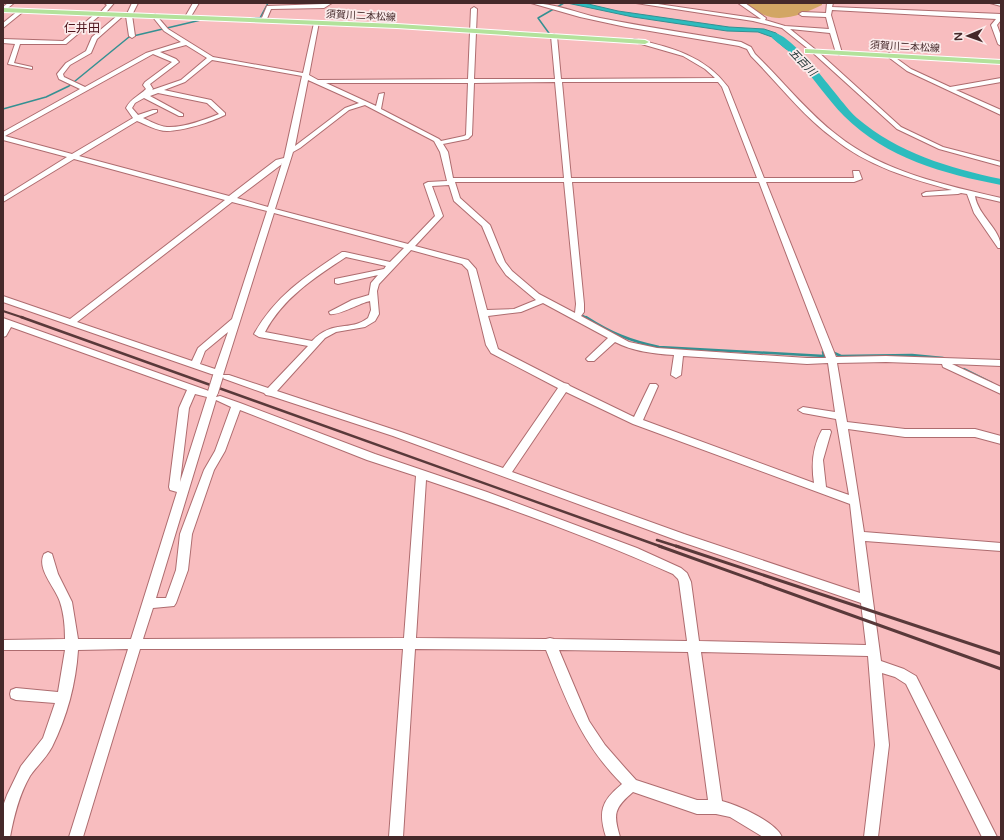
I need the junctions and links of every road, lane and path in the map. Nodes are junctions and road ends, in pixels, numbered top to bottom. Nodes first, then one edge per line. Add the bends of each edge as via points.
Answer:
1 (11, 3) edge
2 (107, 3) edge
3 (135, 3) edge
4 (196, 3) edge
5 (329, 3) edge
6 (534, 3) edge
7 (639, 3) edge
8 (740, 3) edge
9 (899, 3) edge
10 (993, 3) edge
11 (1001, 4) edge
12 (829, 6) edge
13 (474, 9) dead end
14 (3, 10) edge
15 (21, 11) junction
16 (902, 12) junction
17 (802, 14) dead end
18 (99, 15) junction
19 (828, 15) junction
20 (120, 16) junction
21 (129, 16) junction
22 (155, 16) junction
23 (1000, 16) edge
24 (188, 17) junction
25 (264, 20) junction
26 (317, 23) junction
27 (3, 26) edge
28 (784, 27) junction
29 (832, 30) junction
30 (475, 32) junction
31 (132, 36) dead end
32 (554, 36) junction
33 (3, 41) edge
34 (634, 41) junction
35 (18, 42) junction
36 (645, 42) dead end
37 (185, 43) junction
38 (1001, 44) edge
39 (811, 51) junction
40 (153, 52) junction
41 (839, 53) junction
42 (889, 55) junction
43 (211, 58) junction
44 (1001, 62) edge
45 (30, 68) dead end
46 (305, 75) junction
47 (558, 80) junction
48 (720, 80) junction
49 (1001, 80) edge
50 (317, 81) junction
51 (473, 81) junction
52 (86, 89) junction
53 (949, 89) junction
54 (158, 91) junction
55 (382, 94) dead end
56 (144, 95) junction
57 (365, 103) junction
58 (376, 109) junction
59 (155, 111) dead end
60 (1001, 113) edge
61 (181, 115) dead end
62 (137, 118) junction
63 (3, 136) edge
64 (440, 143) junction
65 (290, 151) junction
66 (74, 156) junction
67 (286, 160) junction
68 (1001, 164) edge
69 (856, 173) dead end
70 (566, 180) junction
71 (762, 180) junction
72 (451, 182) junction
73 (962, 190) junction
74 (971, 193) junction
75 (926, 194) dead end
76 (230, 199) junction
77 (3, 200) edge
78 (1001, 200) edge
79 (272, 210) junction
80 (1001, 246) edge
81 (410, 247) junction
82 (389, 268) junction
83 (338, 281) dead end
84 (373, 297) junction
85 (3, 299) edge
86 (542, 300) junction
87 (333, 312) dead end
88 (484, 313) junction
89 (576, 317) junction
90 (236, 320) junction
91 (6, 322) edge
92 (70, 323) junction
93 (3, 334) edge
94 (614, 338) junction
95 (314, 344) junction
96 (679, 353) junction
97 (591, 359) dead end
98 (832, 360) junction
99 (940, 362) junction
100 (1001, 363) edge
101 (195, 366) junction
102 (219, 375) junction
103 (676, 375) dead end
104 (565, 386) junction
105 (653, 386) dead end
106 (192, 389) junction
107 (1001, 391) edge
108 (268, 393) junction
109 (213, 395) junction
110 (237, 405) junction
111 (803, 410) dead end
112 (842, 420) junction
113 (637, 422) junction
114 (826, 432) dead end
115 (1001, 440) edge
116 (505, 473) junction
117 (421, 475) junction
118 (184, 489) junction
119 (821, 489) junction
120 (855, 502) junction
121 (859, 536) junction
122 (1001, 547) edge
123 (48, 557) dead end
124 (867, 600) junction
125 (149, 603) junction
126 (408, 642) junction
127 (137, 643) junction
128 (550, 643) junction
129 (72, 644) junction
130 (3, 645) edge
131 (693, 645) junction
132 (873, 651) junction
133 (875, 665) junction
134 (16, 694) dead end
135 (63, 698) junction
136 (632, 785) junction
137 (716, 807) junction
138 (759, 832) edge
139 (3, 837) edge
140 (76, 837) edge
141 (396, 837) edge
142 (613, 837) edge
143 (774, 837) edge
144 (871, 837) edge
145 (990, 837) edge

1 - 14 street
2 - 18 street via 111,3
3 - 21 street
4 - 24 street
5 - 25 street via 324,6 269,7
6 - 73 street via 604,20 741,44 749,48 815,118 845,145 889,166
7 - 28 street via 753,19
8 - 28 street via 761,17
9 - 16 street
10 - 11 street
12 - 16 street
12 - 19 street
13 - 30 street
14 - 15 main road, 須賀川二本松線
15 - 18 main road, 須賀川二本松線
15 - 27 street
16 - 23 street via 932,11
17 - 19 street
18 - 20 main road, 須賀川二本松線
18 - 35 street via 64,42
19 - 29 street
20 - 21 main road, 須賀川二本松線
20 - 52 street via 94,38 89,52 65,67 60,76
21 - 22 main road, 須賀川二本松線
21 - 31 street
22 - 24 main road, 須賀川二本松線
22 - 37 street via 165,29
23 - 38 street via 994,25
24 - 25 main road, 須賀川二本松線
25 - 26 main road, 須賀川二本松線
26 - 30 main road, 須賀川二本松線
26 - 46 street
28 - 29 street
28 - 39 street
29 - 41 street
30 - 32 main road, 須賀川二本松線
30 - 51 street
32 - 34 main road, 須賀川二本松線
32 - 47 street
33 - 35 street
34 - 36 main road, 須賀川二本松線
34 - 48 street via 688,56 709,68
35 - 45 street via 11,64
37 - 40 street
37 - 43 street
39 - 41 main road, 須賀川二本松線
39 - 68 street via 908,134 950,151
40 - 52 street
40 - 56 street via 176,62 147,83 150,89
41 - 42 main road, 須賀川二本松線
42 - 44 main road, 須賀川二本松線
42 - 53 street via 909,70
43 - 46 street
43 - 54 street via 183,81
46 - 50 street
46 - 65 street
47 - 48 street
47 - 51 street
47 - 70 street
48 - 71 street via 729,96
49 - 53 street
50 - 51 street
50 - 57 street
51 - 64 street via 469,135 466,138
52 - 63 street
53 - 60 street
54 - 56 street
54 - 62 street via 209,101 223,114 169,129
55 - 58 street via 379,107
56 - 61 street
56 - 62 street via 129,106
57 - 58 street
57 - 65 street via 347,109
58 - 64 street via 434,137
59 - 62 street
62 - 66 street
63 - 66 street
64 - 72 street
65 - 67 street
66 - 76 street
66 - 77 street
67 - 76 street via 279,162
67 - 79 street
69 - 71 street via 858,179 854,180
70 - 71 street
70 - 72 street
70 - 89 street via 580,312
71 - 98 street
72 - 81 street via 428,184 439,216
72 - 86 street via 461,203 486,225 506,268 528,291
73 - 74 street
73 - 75 street
74 - 78 street
74 - 80 street via 977,210
76 - 79 street
76 - 92 street
79 - 81 street
79 - 90 street
81 - 82 street
81 - 88 street via 470,265
82 - 83 street
82 - 84 street via 375,283
82 - 95 street via 345,254 293,289 275,307 259,334
84 - 87 street
84 - 95 street via 375,314 370,321 363,325 330,331
85 - 92 street
86 - 88 street via 527,309 512,313
86 - 89 street
88 - 104 street via 494,351
89 - 94 street
90 - 101 street via 201,350
90 - 102 street
91 - 93 street
91 - 106 street
92 - 101 street
94 - 96 street via 633,346
94 - 97 street
95 - 108 street
96 - 98 street
96 - 103 street
98 - 99 street
98 - 112 street
99 - 100 street
99 - 107 street
101 - 102 street
102 - 108 street
102 - 109 street, bridge
104 - 113 street
104 - 116 street
105 - 113 street
106 - 109 street
106 - 118 street via 184,408 174,487
108 - 116 street via 397,434
109 - 110 street
109 - 118 street
110 - 117 street
110 - 125 street via 186,534 182,570 170,603
111 - 112 street
112 - 115 street via 905,433 976,433
112 - 120 street
113 - 119 street
114 - 119 street via 817,456 816,468
116 - 124 street via 680,537
117 - 126 street
117 - 131 street via 483,495 633,551 677,571 685,582
118 - 125 street
119 - 120 street
120 - 121 street
121 - 122 street
121 - 124 street
123 - 129 street via 50,573 66,601
124 - 132 street
125 - 127 street
126 - 127 street
126 - 128 street
126 - 141 street
127 - 129 street
127 - 140 street
128 - 131 street
128 - 136 street via 576,708 591,737
129 - 130 street
129 - 135 street
131 - 132 street
131 - 137 street
132 - 133 street
133 - 144 street via 882,745
133 - 145 street via 911,680
134 - 135 street
135 - 139 street via 43,749 17,786 9,807
136 - 137 street via 697,807
136 - 142 street via 612,804 608,814
137 - 138 street via 744,816
138 - 143 street

